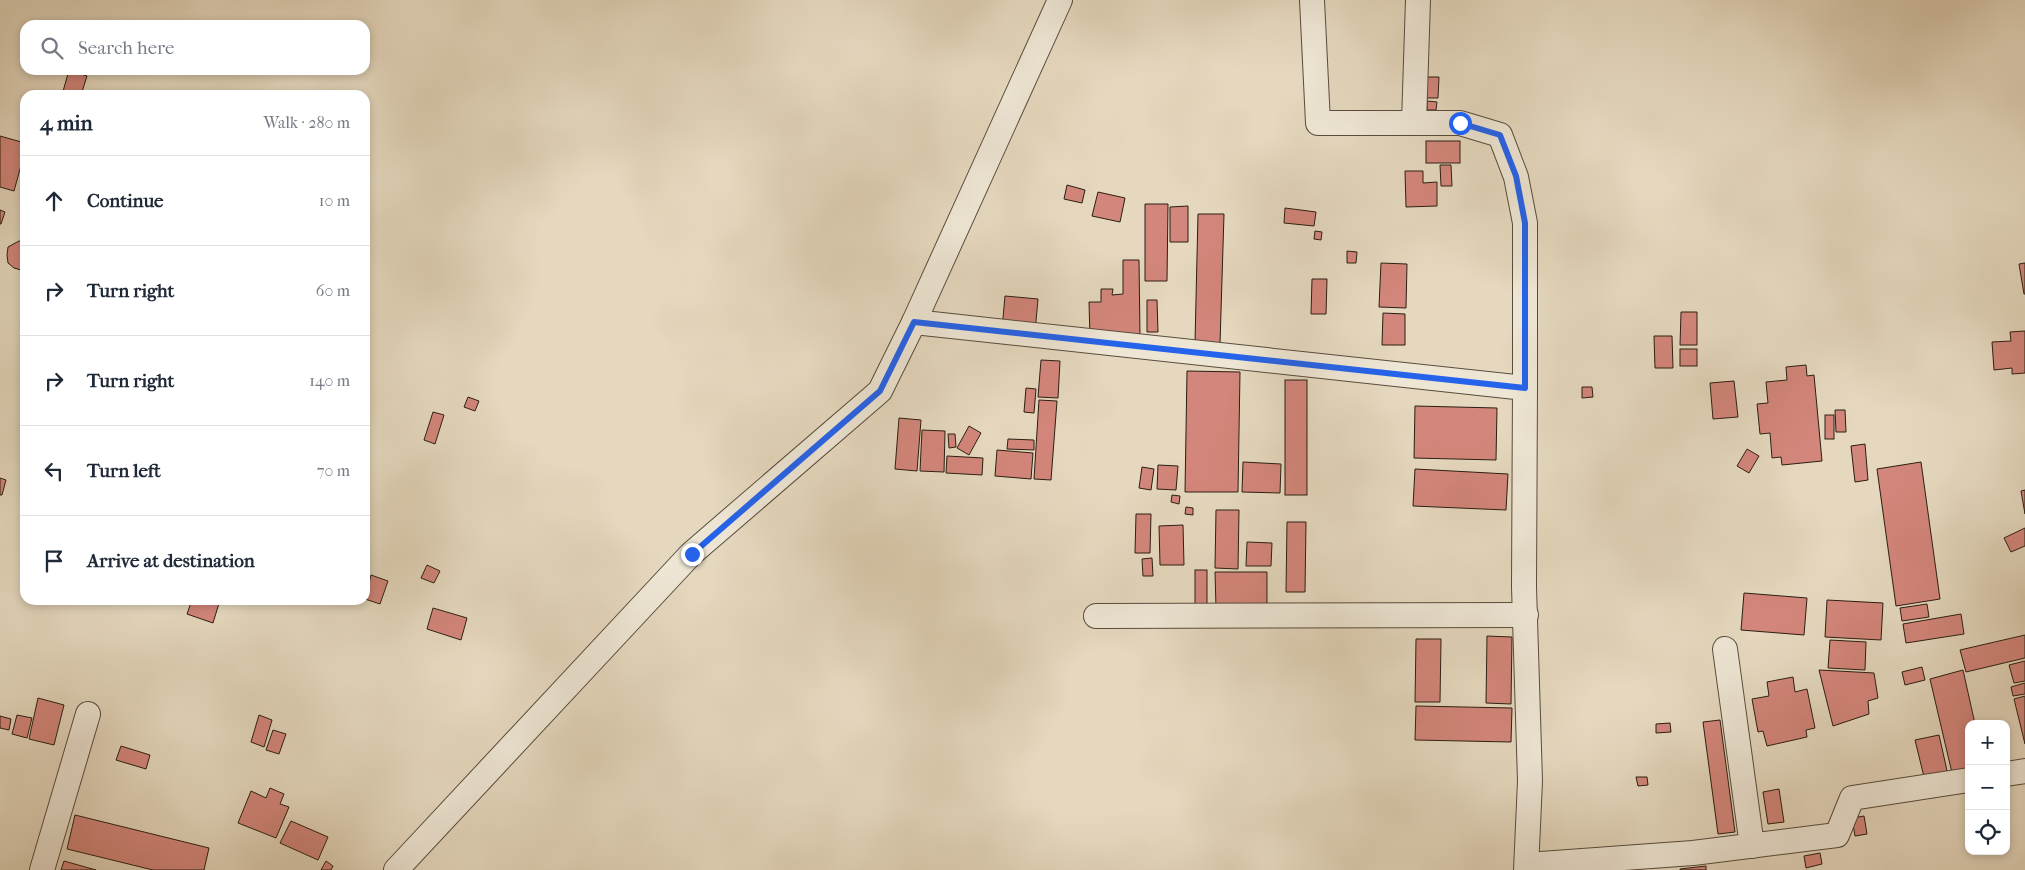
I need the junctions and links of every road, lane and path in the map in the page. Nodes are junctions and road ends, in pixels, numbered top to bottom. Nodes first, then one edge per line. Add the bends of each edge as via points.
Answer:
1 (1060, 0) edge
2 (1312, 0) edge
3 (1418, 0) edge
4 (1414, 123) junction
5 (914, 322) junction
6 (1525, 388) junction
7 (1526, 615) junction
8 (1096, 616) dead end
9 (1725, 649) dead end
10 (88, 714) dead end
11 (2025, 771) edge
12 (2010, 773) edge
13 (1965, 781) edge
14 (1752, 846) junction
15 (1527, 868) edge
16 (42, 870) edge
17 (396, 870) edge

1 - 5 street
2 - 4 street via 1318,123
3 - 4 street
4 - 6 street via 1460,123 1500,135 1516,176 1525,223
5 - 6 street
5 - 17 street via 880,391 692,554
6 - 7 street
7 - 8 street
7 - 15 street via 1530,781
9 - 14 street
10 - 16 street
11 - 12 street
13 - 14 street via 1852,798 1837,835
14 - 15 street

